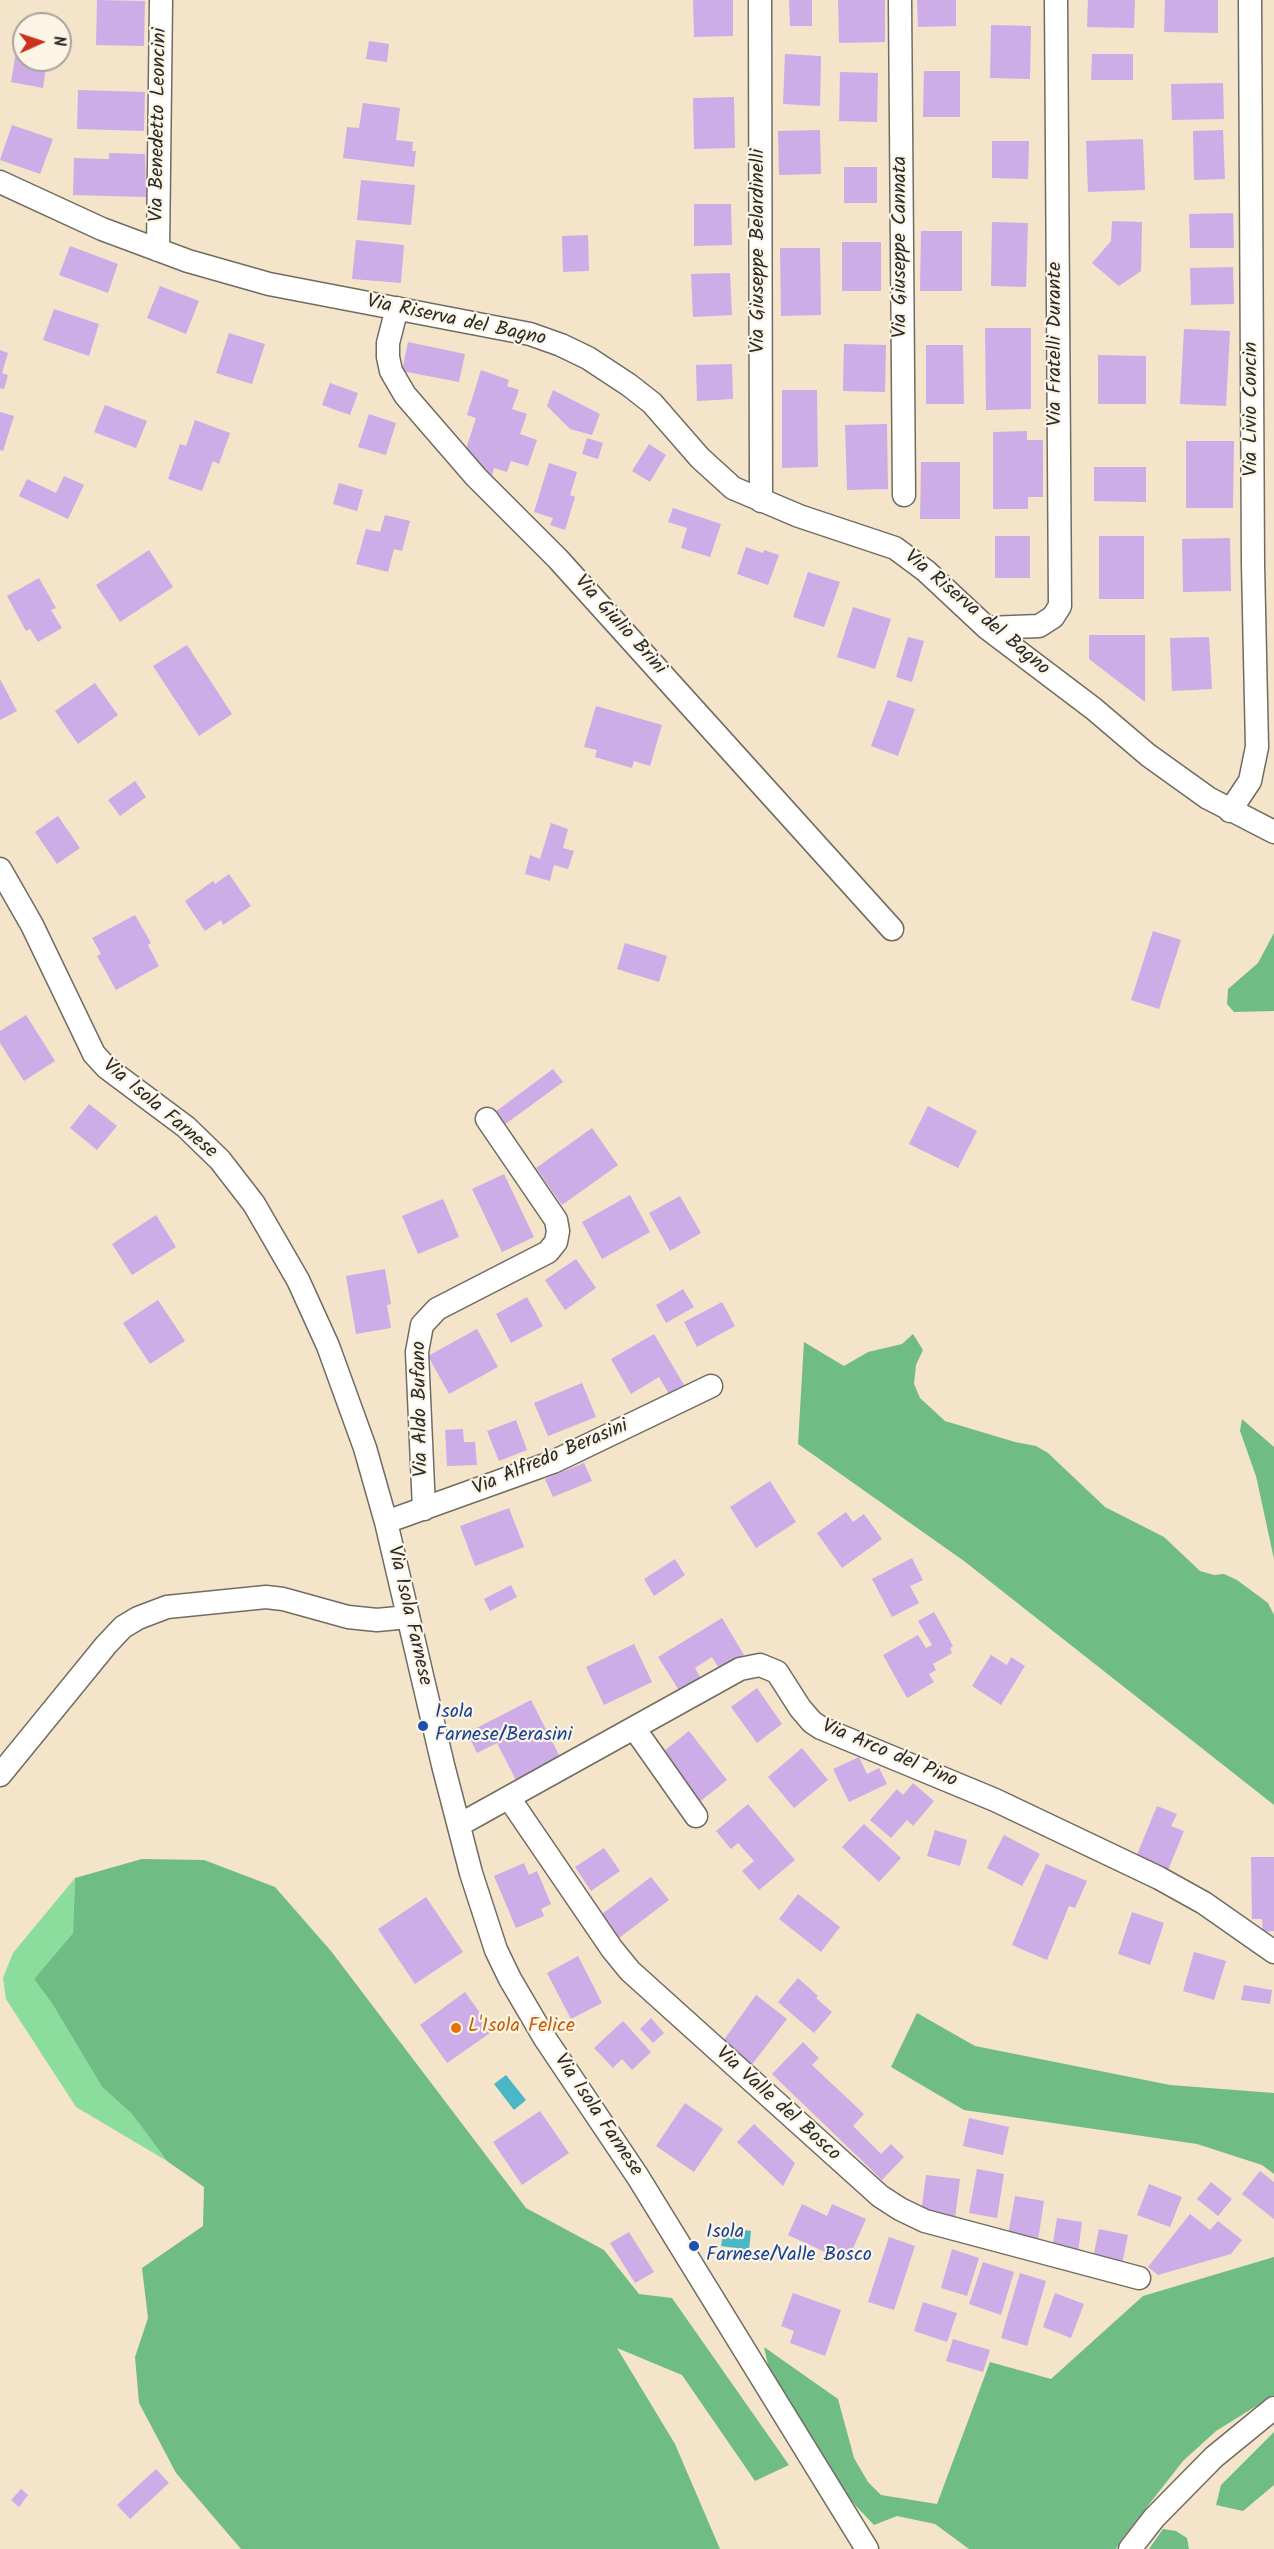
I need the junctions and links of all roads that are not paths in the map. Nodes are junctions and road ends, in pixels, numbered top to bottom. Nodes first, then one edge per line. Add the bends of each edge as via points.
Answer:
1 (161, 0) edge
2 (760, 0) edge
3 (900, 0) edge
4 (1056, 0) edge
5 (1250, 0) edge
6 (0, 182) edge
7 (158, 250) junction
8 (397, 308) junction
9 (904, 495) dead end
10 (761, 501) junction
11 (987, 628) junction
12 (1230, 811) junction
13 (1274, 832) edge
14 (0, 868) edge
15 (892, 929) dead end
16 (487, 1119) dead end
17 (711, 1386) dead end
18 (424, 1509) junction
19 (386, 1522) junction
20 (408, 1617) junction
21 (634, 1728) junction
22 (0, 1775) edge
23 (509, 1798) junction
24 (696, 1816) dead end
25 (459, 1825) junction
26 (1274, 1952) edge
27 (1139, 2278) dead end
28 (1274, 2408) edge
29 (867, 2549) edge
30 (1130, 2549) edge

1 - 7 street, Via Benedetto Leoncini
2 - 10 street, Via Giuseppe Belardinelli
3 - 9 street, Via Giuseppe Cannata
4 - 11 street, Via Fratelli Durante via 1060,606 1053,617 1039,626
5 - 12 street, Via Livio Concin via 1257,747 1250,781
6 - 7 street, Via Riserva del Bagno
7 - 8 street, Via Riserva del Bagno via 269,284
8 - 10 street, Via Riserva del Bagno via 530,334 588,358 652,404 717,476
8 - 15 street, Via Giulio Brini via 388,357 405,395
10 - 11 street, Via Riserva del Bagno via 895,548
11 - 12 street, Via Riserva del Bagno via 1148,755
12 - 13 street, Via Riserva del Bagno
14 - 19 street, Via Isola Farnese via 24,908 94,1054 203,1142 232,1174 261,1216 298,1280 328,1346 365,1448
16 - 18 street, Via Aldo Bufano via 556,1220 558,1231 548,1252 437,1309 422,1325 417,1352
17 - 18 street, Via Alfredo Berasini via 553,1462
18 - 19 street, Via Alfredo Berasini
19 - 20 street, Via Isola Farnese
20 - 22 street via 348,1617 266,1598 168,1607 138,1618 106,1645
20 - 25 street, Via Isola Farnese
21 - 23 street, Via Arco del Pino
21 - 24 street
21 - 26 street, Via Arco del Pino via 741,1669 767,1666 777,1672 800,1708 821,1728 995,1800 1160,1878
23 - 25 street, Via Arco del Pino
23 - 27 street, Via Valle del Bosco via 630,1971 880,2196 925,2221
25 - 29 street, Via Isola Farnese via 496,1950 528,2012 638,2177
28 - 30 street via 1214,2457 1154,2518

